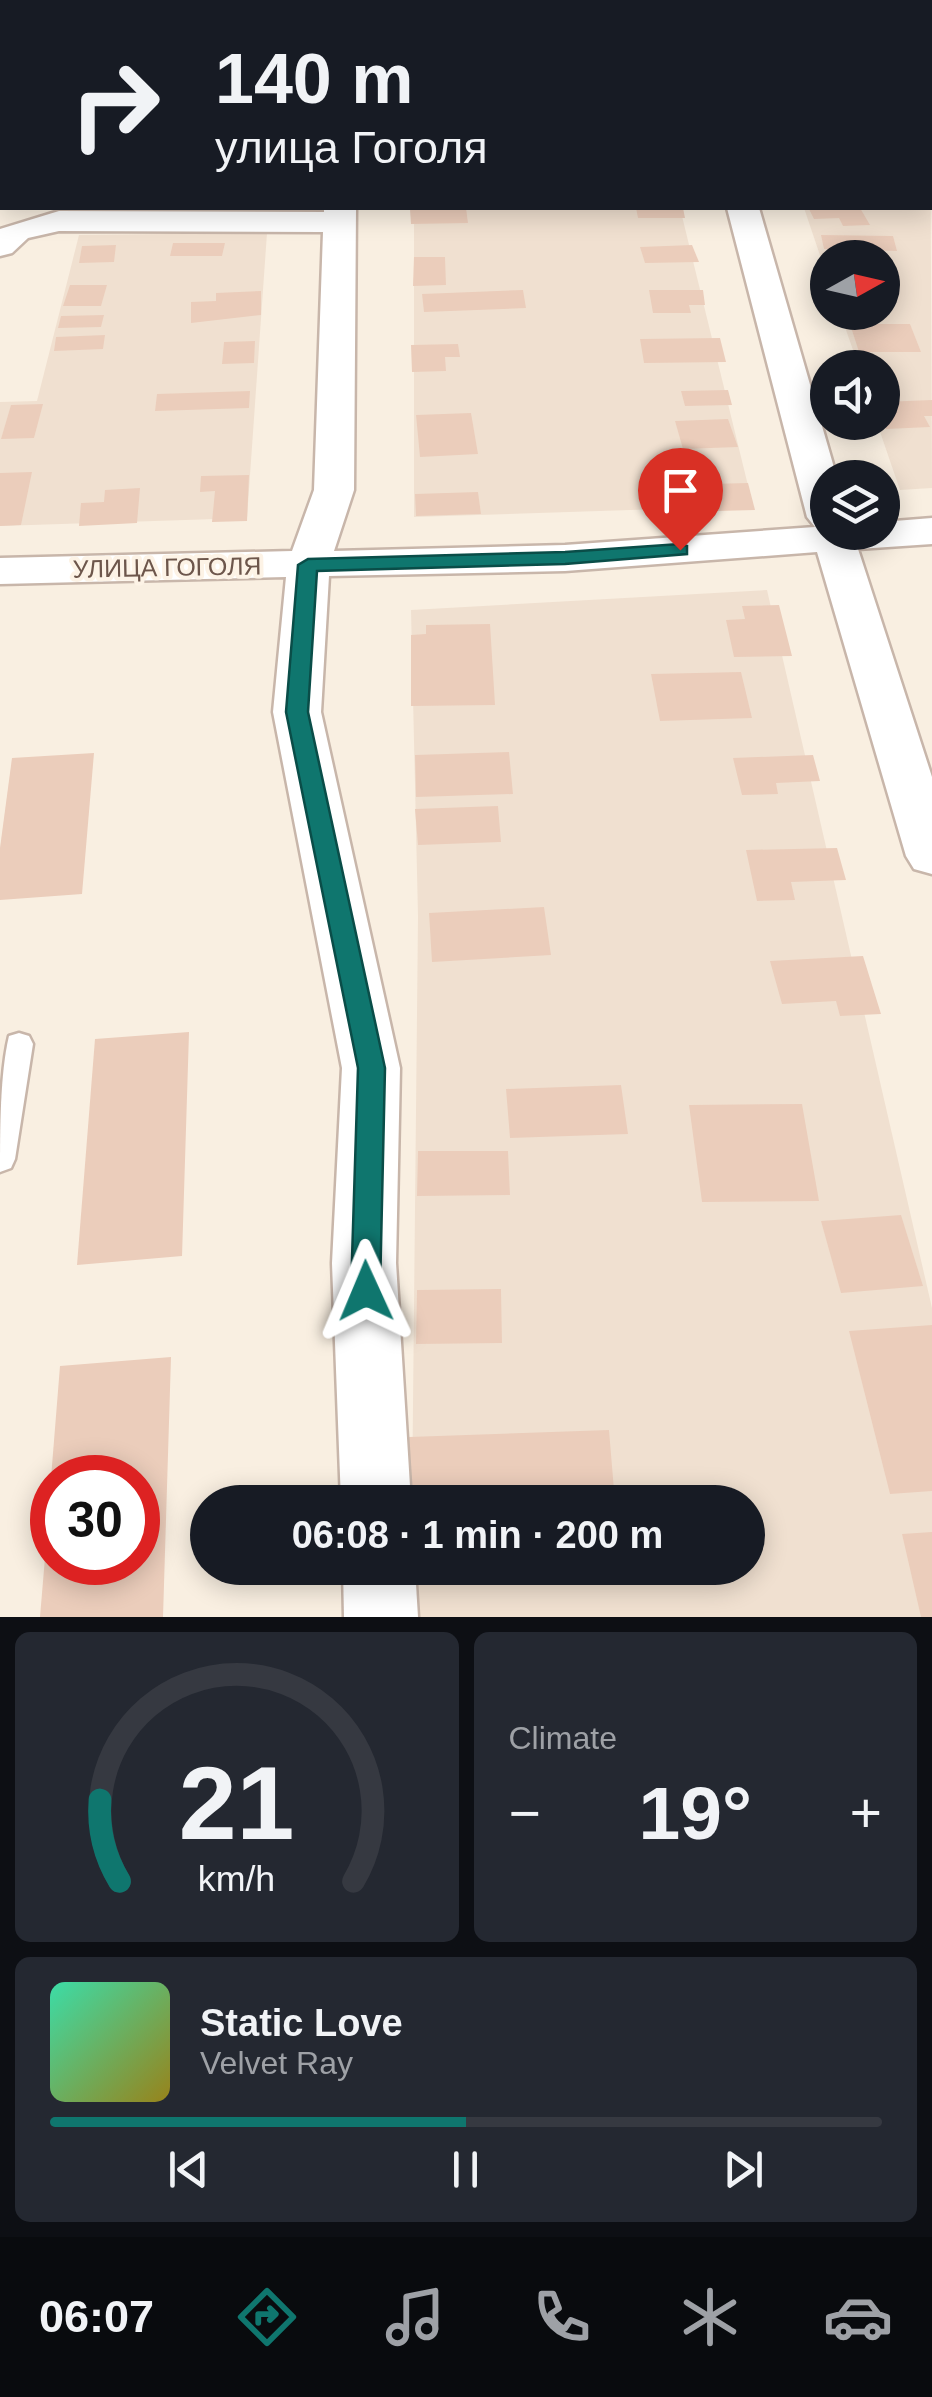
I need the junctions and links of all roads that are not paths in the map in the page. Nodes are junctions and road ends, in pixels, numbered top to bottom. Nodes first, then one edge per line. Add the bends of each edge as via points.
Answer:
1 (744, 210) edge
2 (49, 214) edge
3 (339, 215) edge
4 (0, 246) edge
5 (812, 460) edge
6 (900, 531) edge
7 (932, 531) edge
8 (810, 532) edge
9 (837, 550) edge
10 (308, 565) junction
11 (0, 571) edge
12 (932, 856) edge
13 (19, 1044) dead end
14 (0, 1159) edge
15 (375, 1485) edge
16 (379, 1585) edge
17 (381, 1617) edge

1 - 5 street
2 - 3 street
2 - 4 street
3 - 10 street via 334,490
6 - 7 street, УЛИЦА ГОГОЛЯ
8 - 10 street, УЛИЦА ГОГОЛЯ via 565,558
9 - 12 street
10 - 11 street, УЛИЦА ГОГОЛЯ
10 - 15 street via 297,712 372,1068 364,1263
13 - 14 lane
16 - 17 street

